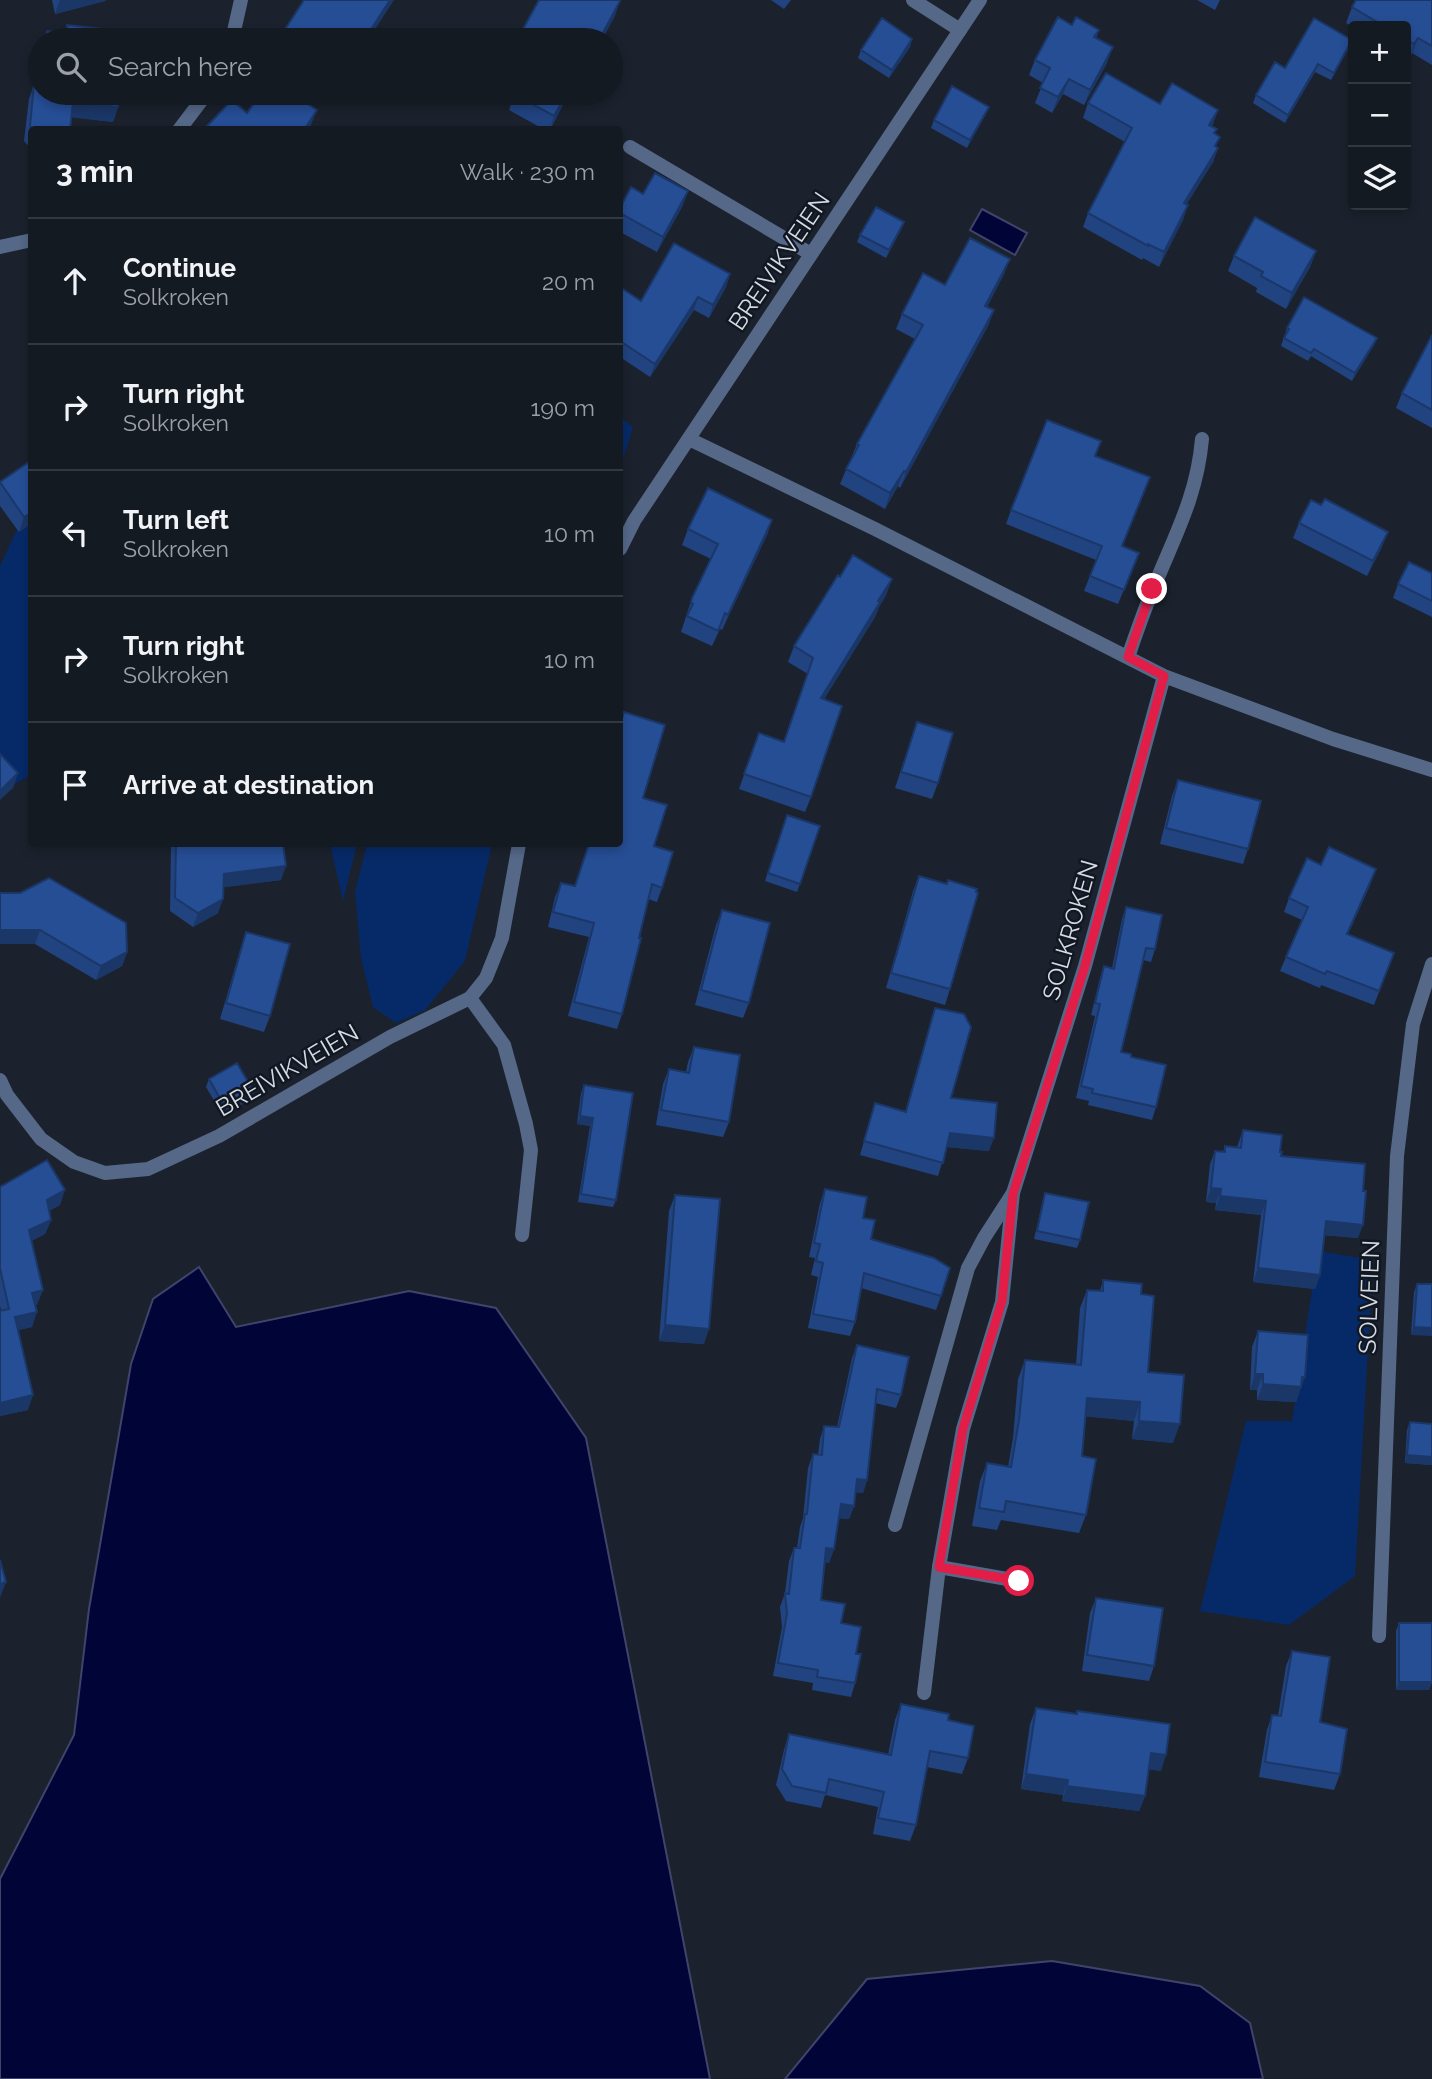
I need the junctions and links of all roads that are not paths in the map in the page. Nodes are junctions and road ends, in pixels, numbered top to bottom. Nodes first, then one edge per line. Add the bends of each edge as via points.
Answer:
1 (241, 0) edge
2 (913, 0) edge
3 (981, 0) edge
4 (235, 28) edge
5 (960, 30) junction
6 (198, 105) edge
7 (182, 126) edge
8 (630, 147) dead end
9 (28, 241) edge
10 (0, 247) edge
11 (811, 254) junction
12 (689, 439) junction
13 (1202, 439) dead end
14 (623, 543) edge
15 (1128, 657) junction
16 (1164, 676) junction
17 (1432, 770) edge
18 (518, 847) edge
19 (1432, 964) edge
20 (470, 998) junction
21 (0, 1080) edge
22 (1013, 1194) junction
23 (522, 1235) dead end
24 (895, 1525) dead end
25 (939, 1567) junction
26 (1019, 1581) dead end
27 (1379, 1636) dead end
28 (924, 1693) dead end

1 - 4 street
2 - 5 street
3 - 5 street, BREIVIKVEIEN
5 - 11 street, BREIVIKVEIEN
6 - 7 street
8 - 11 street
9 - 10 street
11 - 12 street, BREIVIKVEIEN
12 - 14 street, BREIVIKVEIEN
12 - 15 street
13 - 15 street via 1190,503
15 - 16 street
16 - 17 street via 1333,739
16 - 22 street, SOLKROKEN via 1085,966
18 - 20 street, BREIVIKVEIEN via 502,938 486,978
19 - 27 street, SOLVEIEN via 1413,1024 1396,1156
20 - 21 street, BREIVIKVEIEN via 390,1037 219,1136 148,1169 105,1173 74,1162 41,1139
20 - 23 street via 504,1045 526,1124 531,1150
22 - 24 street, SOLKROKEN via 968,1268
22 - 25 street, SOLKROKEN via 1002,1301 963,1429
25 - 26 street
25 - 28 street, SOLKROKEN

